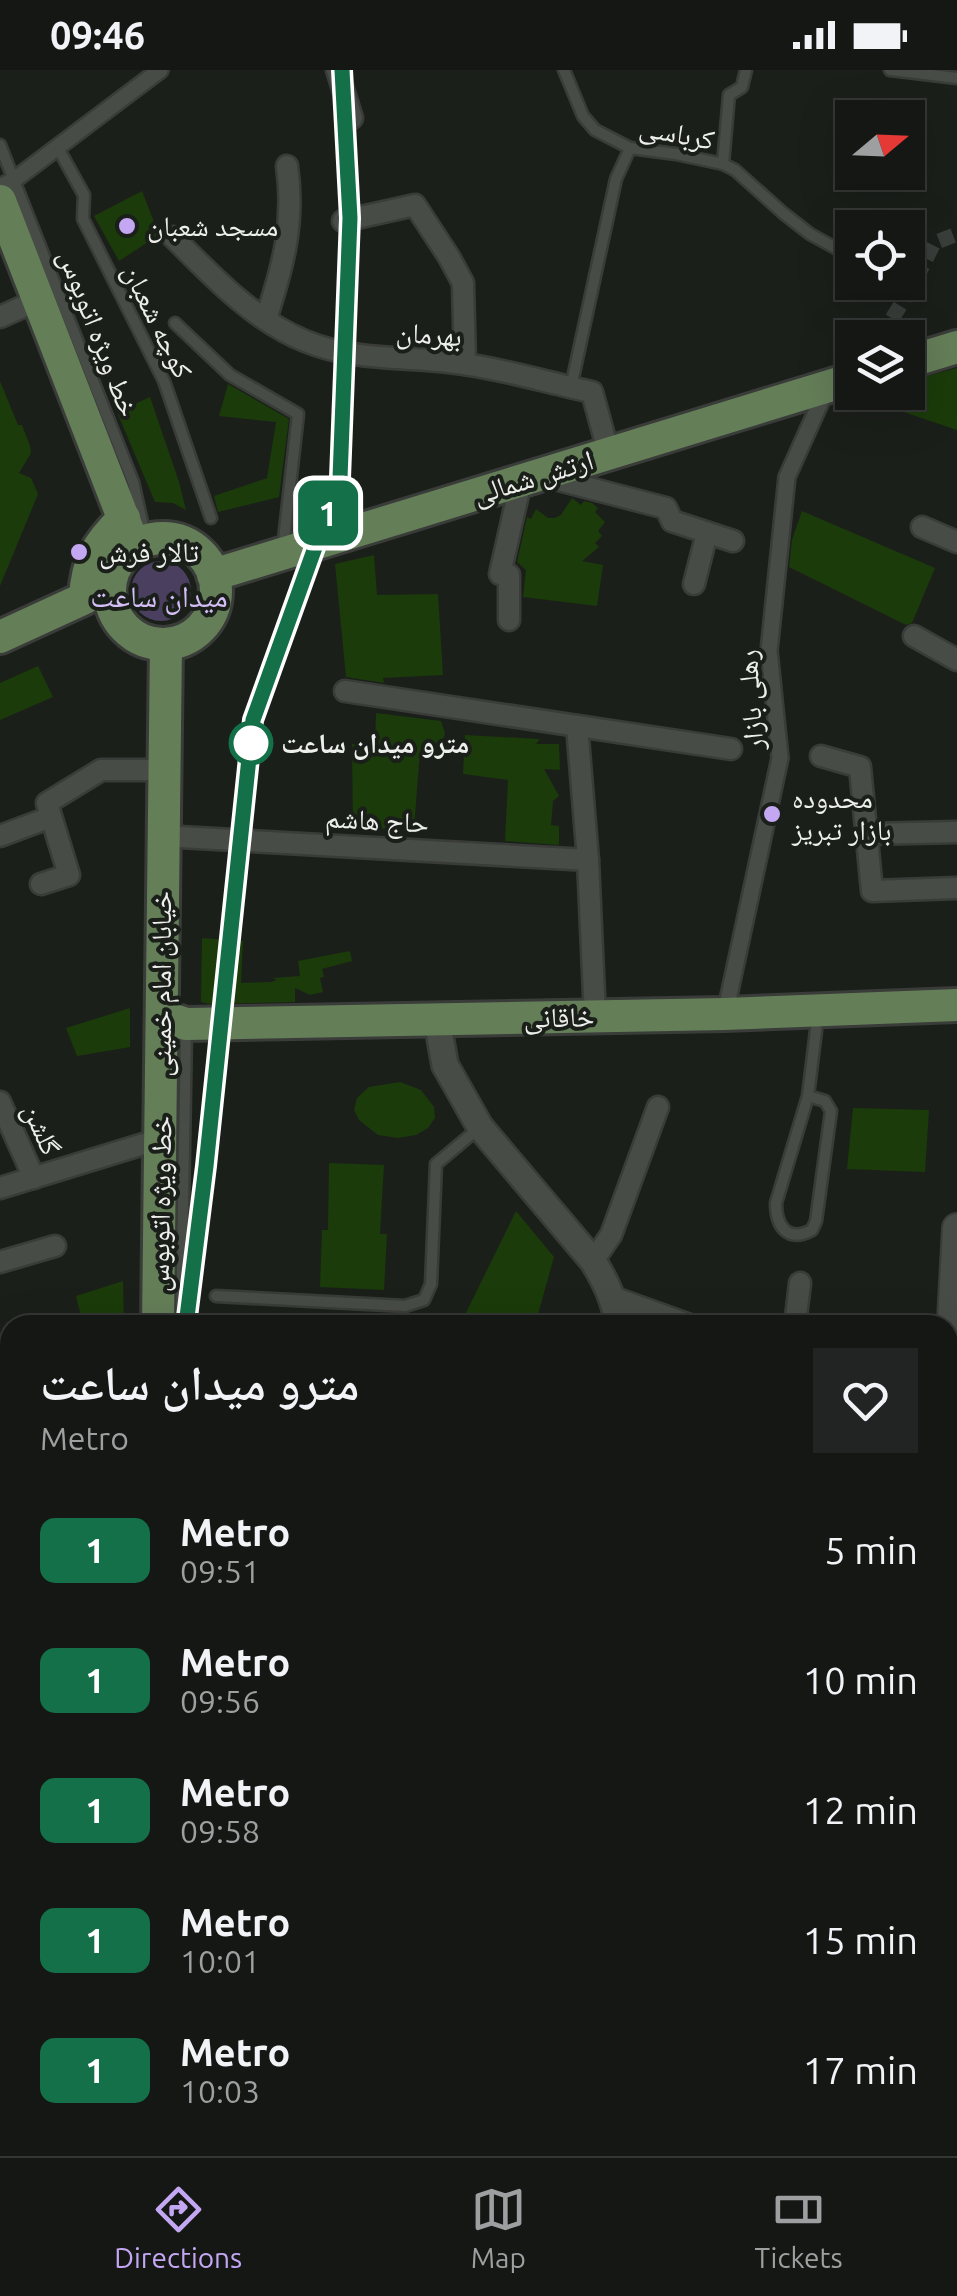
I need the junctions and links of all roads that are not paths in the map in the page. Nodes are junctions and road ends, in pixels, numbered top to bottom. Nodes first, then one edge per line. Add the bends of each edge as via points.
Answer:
1 (160, 70) edge
2 (336, 70) edge
3 (564, 70) edge
4 (746, 70) edge
5 (890, 70) edge
6 (957, 78) edge
7 (352, 118) dead end
8 (0, 145) edge
9 (58, 148) junction
10 (630, 148) junction
11 (723, 164) junction
12 (287, 166) dead end
13 (5, 189) edge
14 (343, 222) dead end
15 (173, 238) dead end
16 (835, 247) edge
17 (38, 300) junction
18 (0, 318) edge
19 (266, 319) junction
20 (175, 324) dead end
21 (957, 347) edge
22 (925, 357) edge
23 (465, 364) junction
24 (835, 385) edge
25 (570, 387) junction
26 (835, 392) edge
27 (609, 454) junction
28 (531, 478) junction
29 (211, 518) dead end
30 (922, 528) dead end
31 (707, 533) junction
32 (135, 535) junction
33 (733, 541) dead end
34 (957, 542) edge
35 (282, 554) junction
36 (213, 575) junction
37 (694, 584) dead end
38 (113, 607) junction
39 (509, 620) dead end
40 (914, 636) dead end
41 (0, 637) edge
42 (166, 644) junction
43 (0, 656) edge
44 (957, 660) edge
45 (345, 691) dead end
46 (577, 726) junction
47 (731, 749) dead end
48 (821, 756) dead end
49 (164, 770) junction
50 (51, 817) junction
51 (957, 832) edge
52 (867, 834) junction
53 (0, 836) edge
54 (162, 836) junction
55 (588, 860) junction
56 (41, 884) dead end
57 (957, 888) edge
58 (957, 1004) edge
59 (818, 1010) junction
60 (725, 1014) junction
61 (596, 1016) junction
62 (174, 1020) junction
63 (438, 1020) junction
64 (808, 1096) junction
65 (0, 1102) edge
66 (658, 1108) dead end
67 (480, 1127) junction
68 (160, 1138) junction
69 (34, 1178) junction
70 (0, 1188) edge
71 (957, 1228) edge
72 (55, 1246) dead end
73 (0, 1262) edge
74 (593, 1262) junction
75 (800, 1284) dead end
76 (216, 1296) dead end
77 (612, 1297) junction
78 (158, 1315) edge
79 (181, 1315) edge
80 (616, 1315) edge
81 (662, 1315) edge
82 (796, 1315) edge
83 (952, 1315) edge

1 - 9 street
2 - 7 street
3 - 10 lane, کرباسی via 594,130
4 - 11 lane via 742,87 729,95
5 - 6 lane
8 - 13 lane, خط ویژه اتوبوس
9 - 13 street
9 - 29 lane, کوچه شعبان via 84,195 83,219 164,380
10 - 11 lane, کرباسی
10 - 25 lane via 616,179
11 - 16 lane, کرباسی
12 - 19 street via 288,241
13 - 17 main road
13 - 32 lane, خط ویژه اتوبوس via 133,482
14 - 23 street via 414,205 463,284
15 - 19 street, بهرمان
17 - 18 street
17 - 32 main road
19 - 23 street, بهرمان via 334,351
20 - 35 lane via 230,375 298,414
21 - 22 main road
23 - 25 street, بهرمان
24 - 27 main road, ارتش شمالی
25 - 27 street via 592,392
26 - 60 street, رهلی بازار via 787,477 768,651 780,758
27 - 28 main road, ارتش شمالی
28 - 31 street via 666,508 672,521
28 - 35 main road, ارتش شمالی
28 - 39 street via 500,574 509,575
30 - 34 street
31 - 33 street
31 - 37 street
32 - 36 main road via 187,544
32 - 38 main road via 112,580
32 - 41 main road via 107,534 92,558 85,598
35 - 36 main road, ارتش شمالی
36 - 42 main road via 210,615 192,636
38 - 42 main road via 128,630
38 - 43 main road
40 - 44 street
42 - 49 main road, خیابان امام خمینی
45 - 46 street
46 - 47 street
46 - 55 street
48 - 52 street via 860,767
49 - 50 street via 101,770 47,803
49 - 54 main road, خیابان امام خمینی
50 - 53 street
50 - 56 street via 69,875
51 - 52 street
52 - 57 street via 872,891
54 - 55 street, حاج هاشم
54 - 62 main road, خیابان امام خمینی
55 - 61 street
58 - 59 main road, خاقانی
59 - 60 main road, خاقانی
59 - 64 lane
60 - 61 main road, خاقانی
61 - 63 main road, خاقانی
62 - 63 main road, خاقانی
62 - 68 main road, خیابان امام خمینی
62 - 79 lane, خط ویژه اتوبوس
63 - 67 street via 445,1065
64 - 64 lane via 831,1111 816,1222 797,1235 779,1225 776,1202
65 - 69 street, گلشن
66 - 74 street via 611,1235
67 - 74 street
67 - 76 lane via 436,1164 431,1284 424,1300 405,1306
68 - 69 street
68 - 78 main road, خیابان امام خمینی
69 - 70 street
71 - 83 main road
72 - 73 street
74 - 77 street
75 - 82 street
77 - 80 street
77 - 81 street

